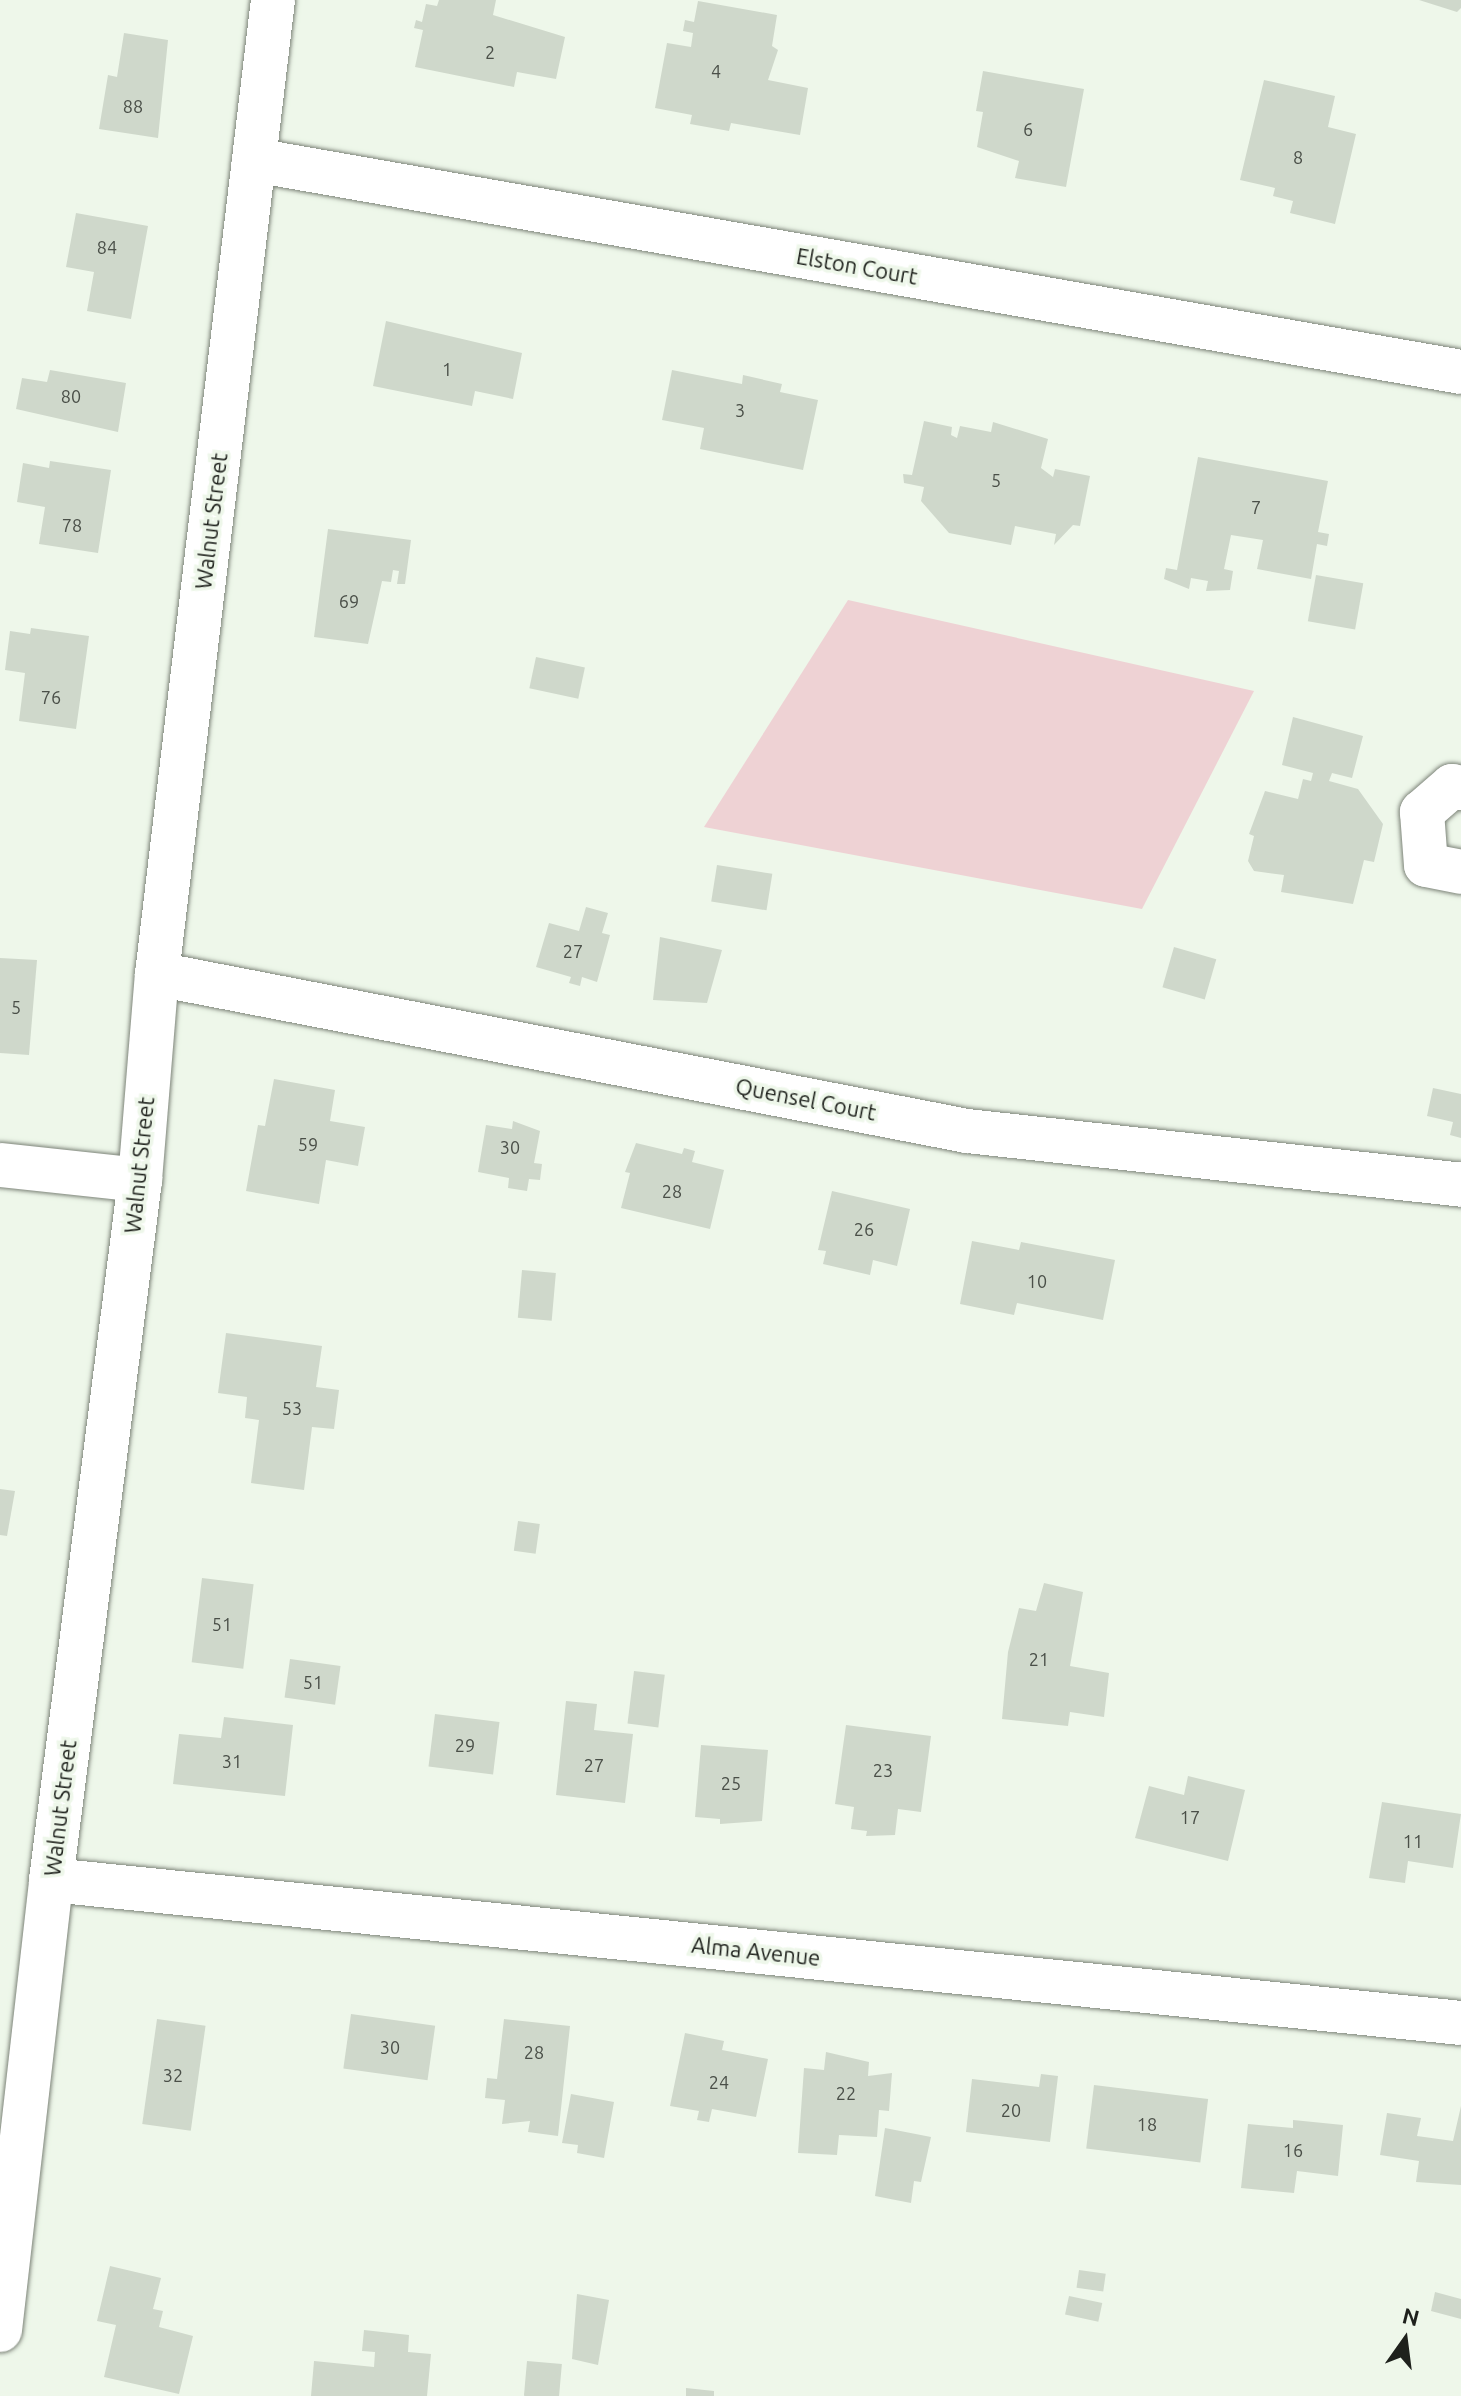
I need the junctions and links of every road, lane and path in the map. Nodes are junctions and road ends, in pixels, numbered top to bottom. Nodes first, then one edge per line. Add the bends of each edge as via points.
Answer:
1 (273, 0) edge
2 (254, 160) junction
3 (1461, 372) edge
4 (1461, 788) edge
5 (1461, 872) edge
6 (157, 974) junction
7 (0, 1165) edge
8 (140, 1180) junction
9 (1461, 1185) edge
10 (51, 1880) junction
11 (1461, 2023) edge
12 (0, 2330) edge

1 - 2 street, Walnut Street
2 - 3 street, Elston Court
2 - 6 street, Walnut Street
4 - 5 street via 1452,786 1422,812 1426,865
6 - 8 street, Walnut Street
6 - 9 street, Quensel Court via 967,1131
7 - 8 street
8 - 10 street, Walnut Street
10 - 11 street, Alma Avenue
10 - 12 street, Walnut Street

